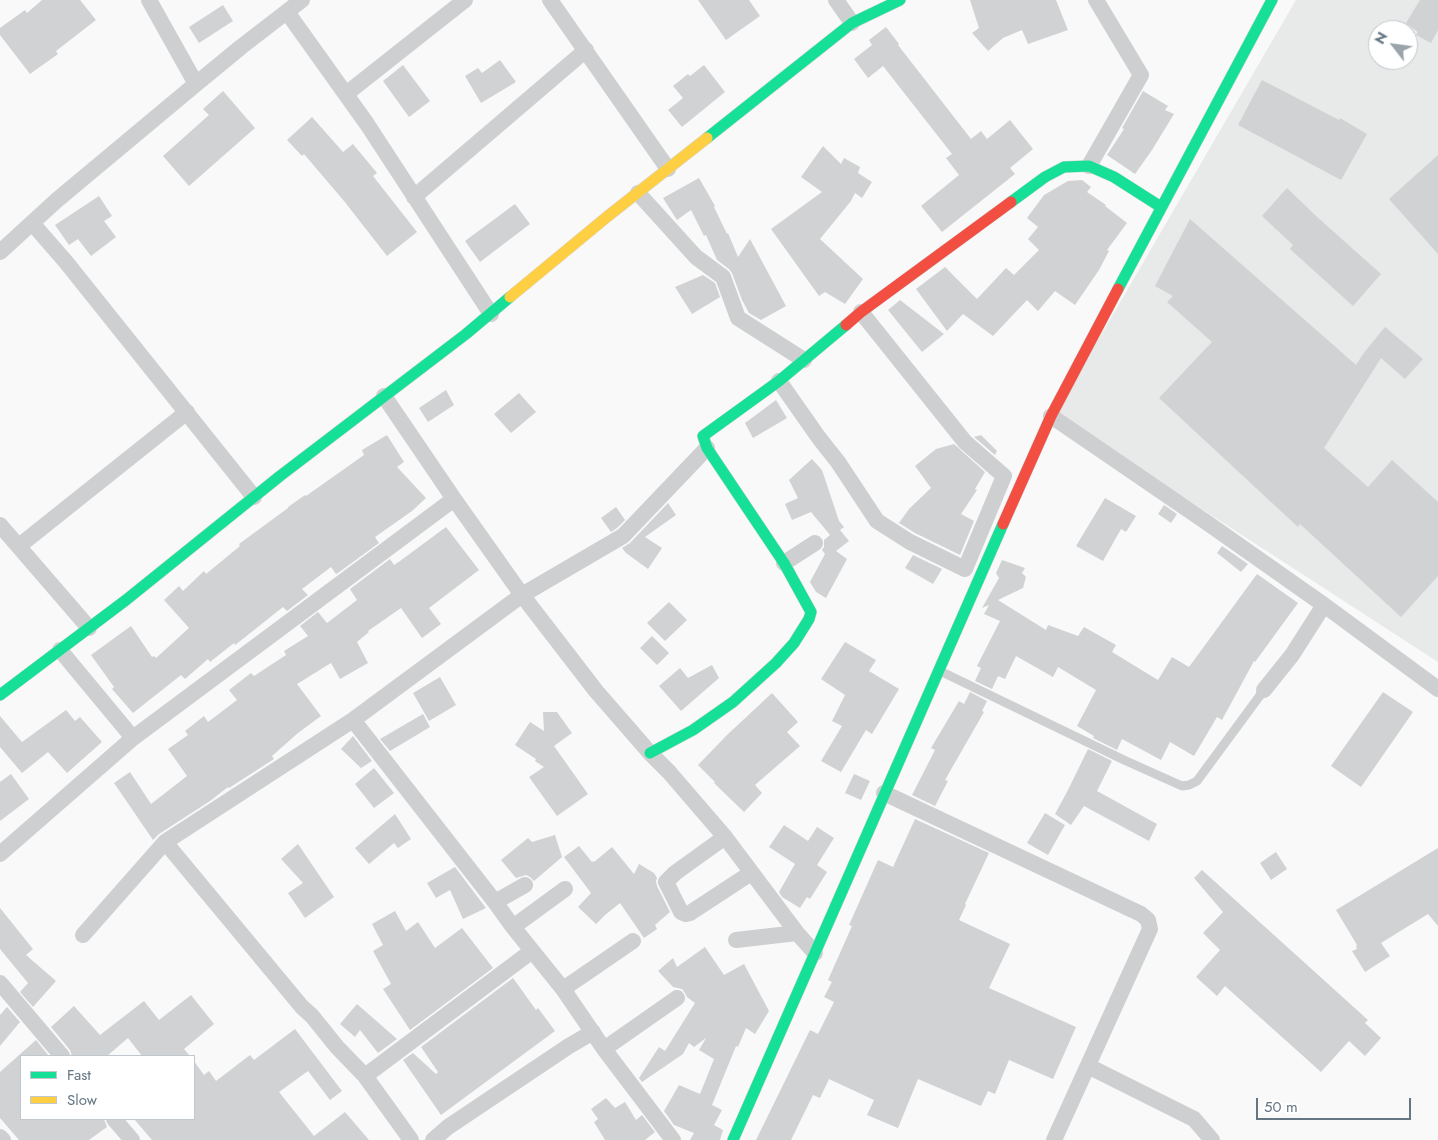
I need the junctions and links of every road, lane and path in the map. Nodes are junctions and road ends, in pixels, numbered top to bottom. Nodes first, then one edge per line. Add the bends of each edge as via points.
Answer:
1 (149, 0) edge
2 (302, 0) edge
3 (465, 0) edge
4 (550, 0) edge
5 (836, 0) edge
6 (900, 0) edge
7 (1096, 0) edge
8 (1272, 0) edge
9 (287, 12) junction
10 (852, 23) junction
11 (586, 50) junction
12 (196, 84) junction
13 (346, 94) junction
14 (1089, 166) junction
15 (668, 169) junction
16 (638, 193) junction
17 (414, 197) junction
18 (1161, 207) junction
19 (32, 223) junction
20 (0, 252) edge
21 (861, 312) junction
22 (491, 314) junction
23 (804, 360) junction
24 (779, 381) junction
25 (384, 396) junction
26 (187, 412) junction
27 (1051, 416) junction
28 (707, 448) junction
29 (254, 496) junction
30 (454, 499) junction
31 (0, 525) edge
32 (815, 543) dead end
33 (19, 546) junction
34 (784, 563) junction
35 (522, 596) junction
36 (1324, 605) junction
37 (89, 628) junction
38 (60, 650) junction
39 (938, 670) junction
40 (1438, 689) edge
41 (1264, 690) joint
42 (0, 695) edge
43 (353, 720) junction
44 (134, 738) junction
45 (650, 753) junction
46 (884, 793) junction
47 (725, 837) junction
48 (165, 842) junction
49 (0, 854) edge
50 (751, 872) junction
51 (525, 886) dead end
52 (565, 889) dead end
53 (495, 902) junction
54 (513, 928) junction
55 (797, 933) junction
56 (83, 935) dead end
57 (736, 940) dead end
58 (634, 941) dead end
59 (532, 951) junction
60 (815, 952) junction
61 (0, 983) edge
62 (563, 989) junction
63 (677, 998) dead end
64 (593, 1032) junction
65 (604, 1049) junction
66 (61, 1055) edge
67 (1088, 1066) junction
68 (365, 1076) junction
69 (115, 1120) edge
70 (0, 1137) edge
71 (2, 1140) edge
72 (132, 1140) edge
73 (411, 1140) edge
74 (433, 1140) edge
75 (673, 1140) edge
76 (733, 1140) edge
77 (1054, 1140) edge
78 (1212, 1140) edge

1 - 12 street
2 - 9 street
3 - 13 street
4 - 11 street
5 - 10 street
6 - 10 street
7 - 14 street via 1141,75
8 - 18 street
9 - 12 street
9 - 13 street
10 - 15 street
11 - 15 street
11 - 17 street
12 - 19 street
13 - 17 street
14 - 18 street via 1114,177
14 - 21 street via 1064,167 1044,176
15 - 16 street
16 - 22 street
16 - 23 street via 696,258 723,277 738,318
17 - 22 street
18 - 27 street
19 - 20 street
19 - 26 street
21 - 23 street
21 - 24 street via 965,442 1004,476 965,569 910,542 877,521
22 - 25 street
23 - 24 street
24 - 28 street via 703,436
25 - 29 street
25 - 30 street
26 - 29 street
26 - 33 street
27 - 36 street
27 - 39 street
28 - 34 street
28 - 35 street via 623,536
29 - 37 street
30 - 35 street
30 - 44 street
31 - 33 street
32 - 34 street
33 - 37 street
34 - 45 street via 811,612 794,643 733,702 693,730
35 - 43 street
35 - 45 street via 596,691
36 - 40 street
36 - 41 street via 1292,655
37 - 38 street
38 - 42 street
38 - 44 street
39 - 41 lane via 1182,786 1197,781
39 - 46 street
43 - 48 street
43 - 53 street
44 - 49 street
45 - 47 street
46 - 60 street
46 - 67 street via 1148,920 1150,929
47 - 50 street
47 - 50 street via 666,882 681,912 690,914
48 - 56 street
48 - 68 street via 336,1047
50 - 55 street
51 - 53 street
52 - 54 street
53 - 54 street
54 - 59 street
55 - 57 street
55 - 60 street
58 - 62 street
59 - 62 street
59 - 68 street
60 - 76 street
61 - 66 street
62 - 64 street
63 - 65 street
64 - 65 street
64 - 74 street
65 - 75 street
67 - 77 street
67 - 78 street via 1194,1119
68 - 73 street
69 - 72 street
70 - 71 street

